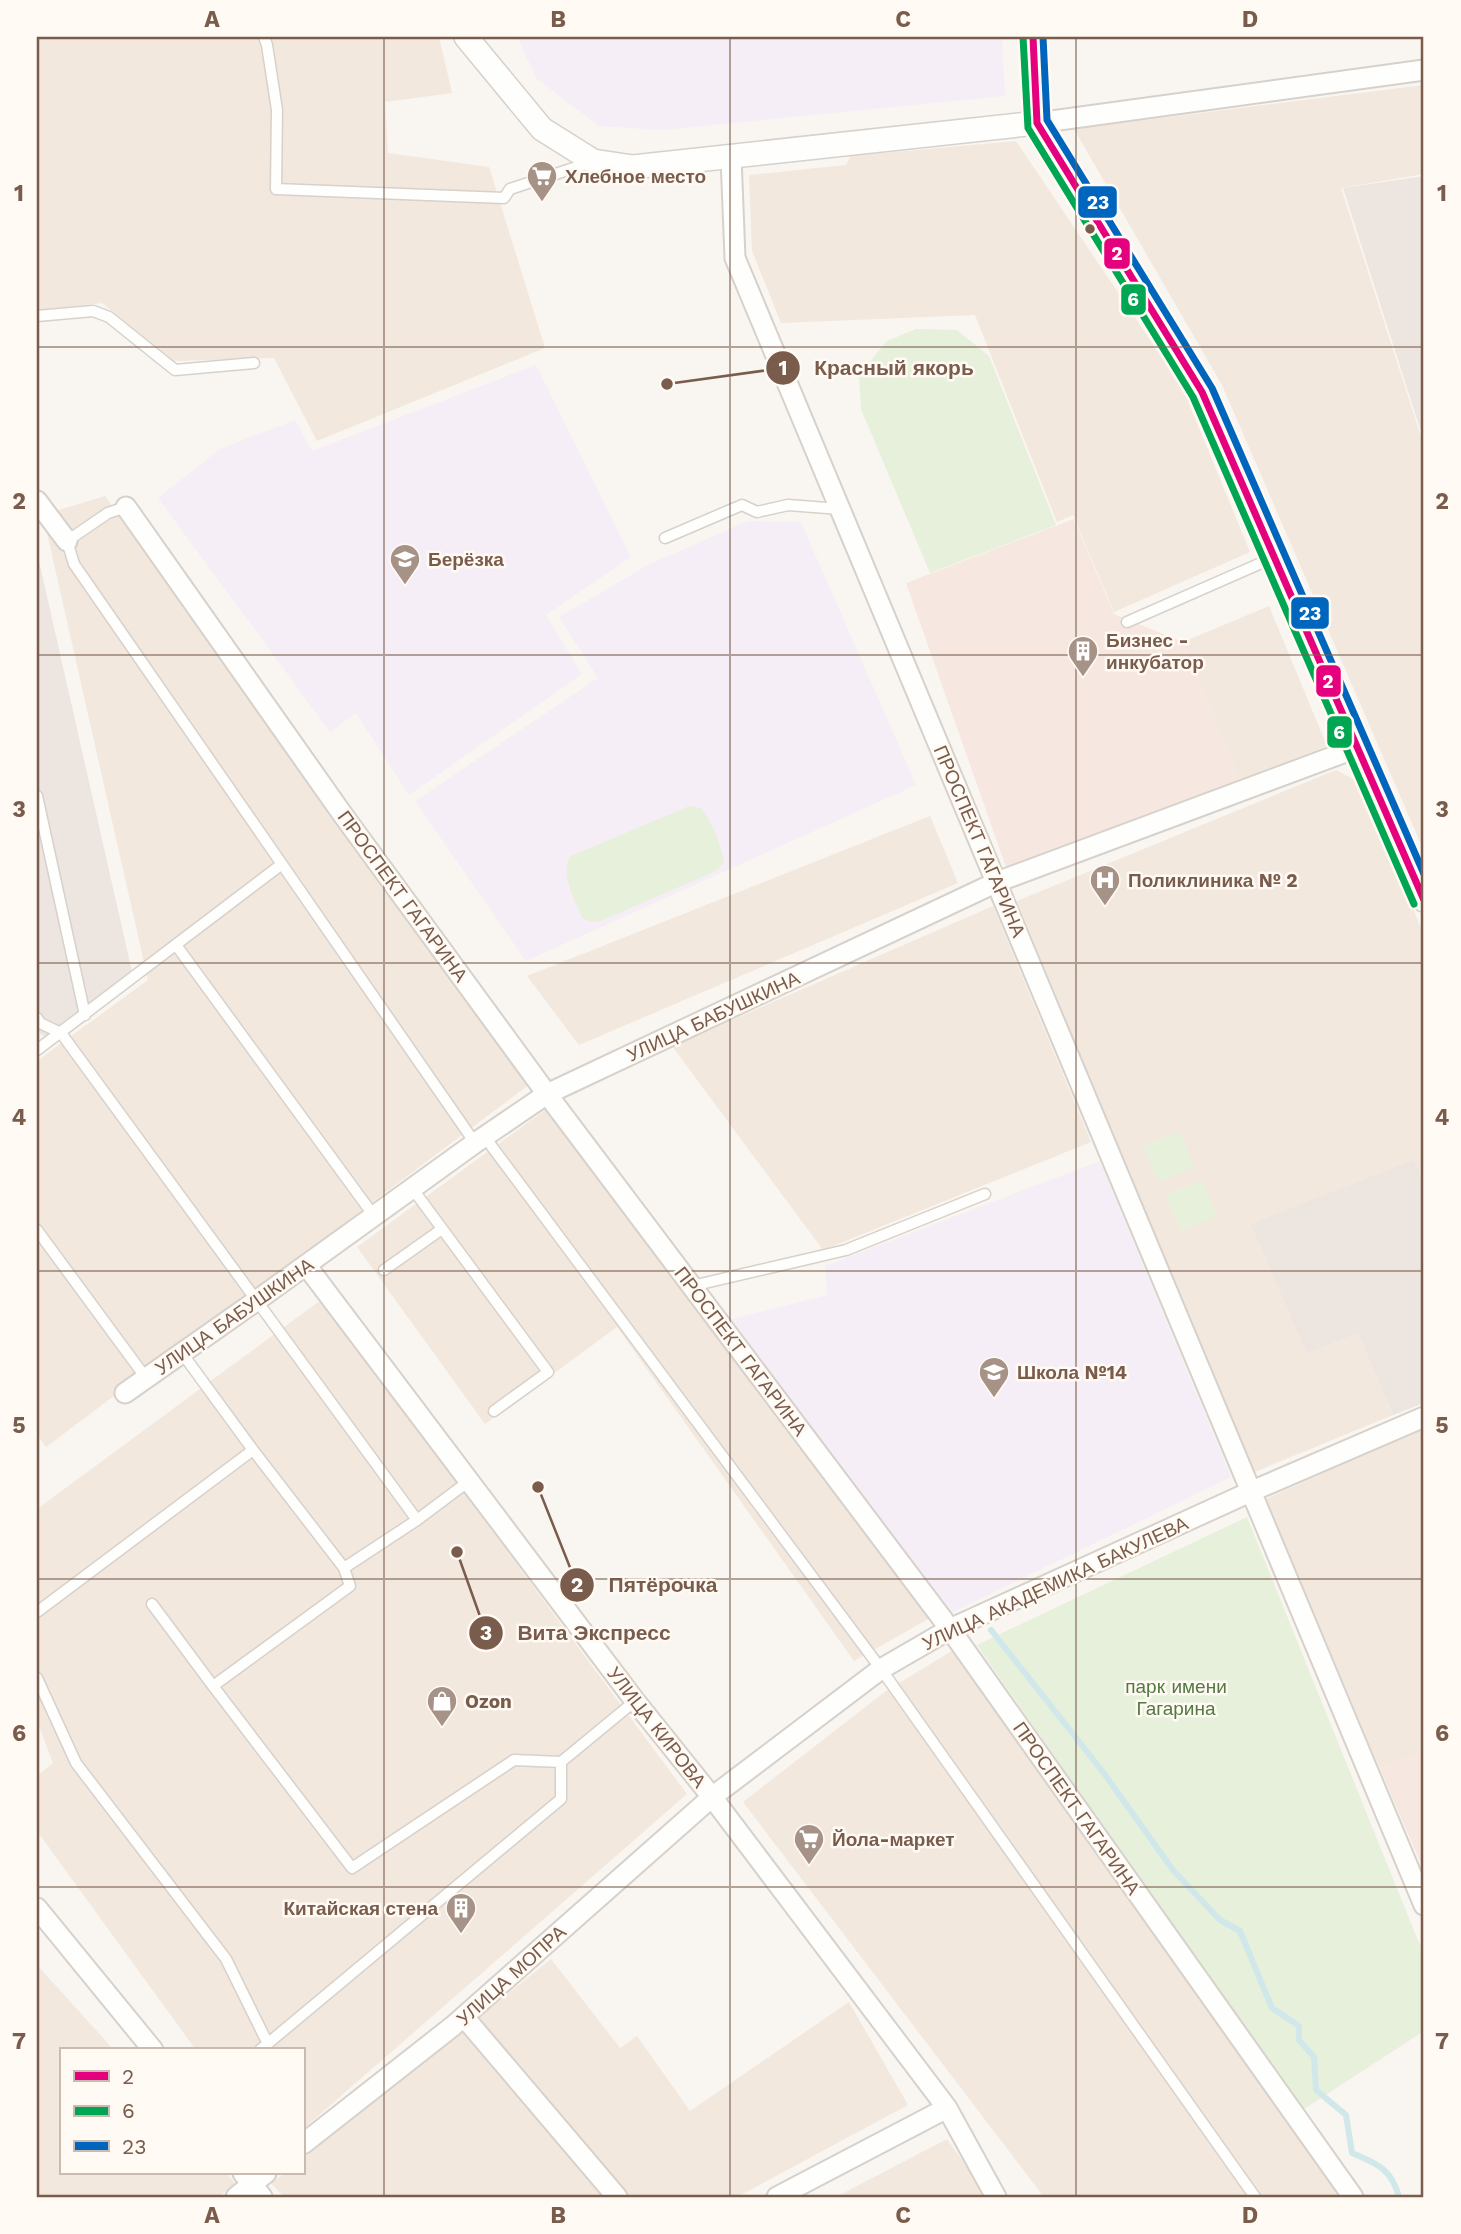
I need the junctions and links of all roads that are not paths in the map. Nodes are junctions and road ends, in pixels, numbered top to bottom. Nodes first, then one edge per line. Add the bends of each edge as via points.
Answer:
1 (264, 37) edge
2 (466, 37) edge
3 (1033, 37) edge
4 (1424, 70) edge
5 (1037, 122) junction
6 (731, 157) junction
7 (593, 162) junction
8 (37, 316) edge
9 (254, 363) dead end
10 (37, 501) edge
11 (126, 507) joint
12 (841, 509) junction
13 (664, 538) dead end
14 (67, 541) junction
15 (1275, 557) junction
16 (1127, 622) dead end
17 (1359, 747) junction
18 (37, 796) edge
19 (282, 864) junction
20 (997, 882) junction
21 (1424, 900) edge
22 (176, 945) junction
23 (85, 1015) junction
24 (37, 1018) edge
25 (61, 1033) junction
26 (37, 1050) edge
27 (547, 1094) junction
28 (479, 1140) junction
29 (412, 1188) junction
30 (985, 1194) dead end
31 (374, 1216) junction
32 (442, 1229) junction
33 (37, 1230) edge
34 (306, 1265) junction
35 (384, 1270) dead end
36 (691, 1286) junction
37 (256, 1301) junction
38 (182, 1353) junction
39 (146, 1378) junction
40 (125, 1392) dead end
41 (494, 1411) dead end
42 (1424, 1417) edge
43 (253, 1450) junction
44 (469, 1481) junction
45 (1250, 1492) junction
46 (417, 1520) junction
47 (344, 1568) junction
48 (152, 1604) dead end
49 (37, 1612) edge
50 (950, 1629) junction
51 (881, 1669) junction
52 (37, 1678) edge
53 (214, 1686) junction
54 (635, 1702) junction
55 (561, 1762) junction
56 (712, 1797) junction
57 (1424, 1905) edge
58 (37, 1908) edge
59 (464, 2017) junction
60 (264, 2047) edge
61 (151, 2048) edge
62 (947, 2108) junction
63 (304, 2143) edge
64 (617, 2197) edge
65 (777, 2197) edge
66 (996, 2197) edge
67 (1255, 2197) edge
68 (1353, 2197) edge

1 - 7 lane via 277,110 276,190 504,198 510,189
2 - 7 street via 542,129
3 - 5 street
4 - 5 street
5 - 6 street
5 - 15 street via 1202,393
6 - 7 street via 633,167
6 - 12 street, ПРОСПЕКТ ГАГАРИНА via 735,258
8 - 9 lane via 93,311 110,317 175,370
10 - 14 street
11 - 14 lane via 108,513
11 - 27 street, ПРОСПЕКТ ГАГАРИНА
12 - 13 lane via 788,505 757,512 742,505
12 - 20 street, ПРОСПЕКТ ГАГАРИНА
14 - 19 lane via 74,564
15 - 16 lane
15 - 17 street
17 - 20 street, УЛИЦА БАБУШКИНА
17 - 21 street
18 - 23 lane
19 - 22 lane
19 - 28 lane
20 - 27 street, УЛИЦА БАБУШКИНА
20 - 45 street, ПРОСПЕКТ ГАГАРИНА
22 - 23 lane
22 - 31 lane
23 - 25 lane
24 - 25 lane
25 - 26 lane
25 - 37 lane
27 - 28 street, УЛИЦА БАБУШКИНА
27 - 36 street, ПРОСПЕКТ ГАГАРИНА
28 - 29 street, УЛИЦА БАБУШКИНА
28 - 51 lane
29 - 31 street, УЛИЦА БАБУШКИНА
29 - 32 lane
30 - 36 lane via 846,1250
31 - 34 street, УЛИЦА БАБУШКИНА
32 - 35 lane
32 - 41 lane via 548,1372
33 - 39 lane
34 - 37 street, УЛИЦА БАБУШКИНА
34 - 44 street, УЛИЦА КИРОВА
36 - 50 street, ПРОСПЕКТ ГАГАРИНА
37 - 38 street, УЛИЦА БАБУШКИНА
37 - 46 lane
38 - 39 street, УЛИЦА БАБУШКИНА
38 - 43 lane
39 - 40 street, УЛИЦА БАБУШКИНА
42 - 45 street, УЛИЦА АКАДЕМИКА БАКУЛЕВА
43 - 47 lane
43 - 49 lane
44 - 46 lane
44 - 54 street, УЛИЦА КИРОВА
45 - 50 street, УЛИЦА АКАДЕМИКА БАКУЛЕВА
45 - 57 street, ПРОСПЕКТ ГАГАРИНА
46 - 47 lane
47 - 53 lane via 350,1586
48 - 53 lane
50 - 51 street, УЛИЦА АКАДЕМИКА БАКУЛЕВА
50 - 68 street, ПРОСПЕКТ ГАГАРИНА
51 - 56 street, УЛИЦА АКАДЕМИКА БАКУЛЕВА
51 - 67 lane
52 - 60 lane via 76,1763 226,1959
53 - 55 lane via 352,1868 514,1760
54 - 55 lane
54 - 56 street, УЛИЦА КИРОВА
55 - 60 lane via 561,1799
56 - 59 street, УЛИЦА МОПРА
56 - 62 street, УЛИЦА КИРОВА
58 - 61 street
59 - 63 street, УЛИЦА МОПРА
59 - 64 street
62 - 65 street
62 - 66 street, УЛИЦА КИРОВА

